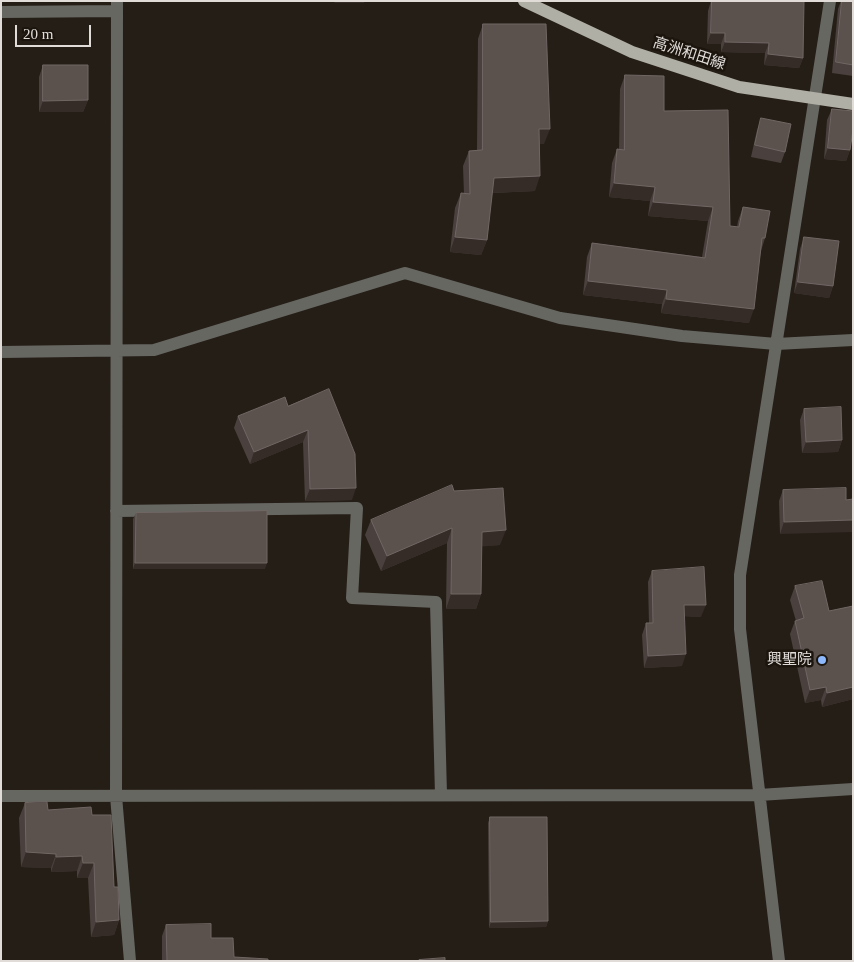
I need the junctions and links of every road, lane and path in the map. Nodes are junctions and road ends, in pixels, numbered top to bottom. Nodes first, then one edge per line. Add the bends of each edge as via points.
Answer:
1 (524, 1) edge
2 (830, 1) edge
3 (117, 6) edge
4 (1, 12) edge
5 (815, 99) junction
6 (853, 104) edge
7 (853, 340) edge
8 (776, 344) junction
9 (1, 352) edge
10 (115, 352) junction
11 (116, 511) junction
12 (853, 788) edge
13 (441, 795) junction
14 (759, 795) junction
15 (1, 796) edge
16 (116, 796) junction
17 (130, 961) edge
18 (780, 961) edge

1 - 5 main road, 高洲和田線 via 640,55 739,87
2 - 5 street
3 - 4 street
3 - 10 street
5 - 6 main road, 高洲和田線
5 - 8 street
7 - 8 street
8 - 10 street via 682,336 560,318 405,274 154,350
8 - 14 street via 740,575 740,628
9 - 10 street
10 - 11 street
11 - 13 street via 357,508 352,598 436,602
11 - 16 street
12 - 14 street
13 - 14 street
13 - 16 street
14 - 18 street
15 - 16 street
16 - 17 street

